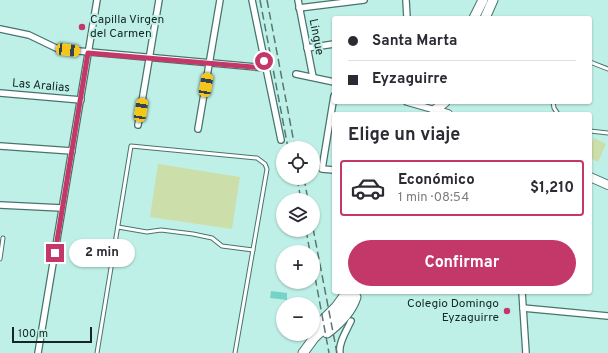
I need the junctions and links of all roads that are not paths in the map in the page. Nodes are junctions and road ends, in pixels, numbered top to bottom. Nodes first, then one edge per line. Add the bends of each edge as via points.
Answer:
1 (97, 0) edge
2 (159, 0) edge
3 (220, 0) edge
4 (252, 0) edge
5 (298, 0) edge
6 (364, 0) edge
7 (406, 0) edge
8 (483, 0) edge
9 (493, 0) edge
10 (299, 8) junction
11 (407, 16) edge
12 (475, 16) edge
13 (486, 16) edge
14 (0, 29) edge
15 (332, 44) edge
16 (307, 48) junction
17 (88, 53) junction
18 (149, 58) junction
19 (592, 63) edge
20 (209, 64) junction
21 (266, 68) junction
22 (608, 69) edge
23 (296, 74) dead end
24 (313, 77) junction
25 (332, 82) edge
26 (0, 93) edge
27 (80, 100) junction
28 (333, 104) edge
29 (415, 104) edge
30 (435, 109) edge
31 (138, 125) dead end
32 (198, 129) dead end
33 (592, 131) edge
34 (608, 133) edge
35 (281, 140) dead end
36 (0, 146) edge
37 (72, 151) junction
38 (332, 170) edge
39 (592, 178) edge
40 (608, 185) edge
41 (0, 204) edge
42 (62, 208) junction
43 (118, 227) junction
44 (3, 238) dead end
45 (253, 250) junction
46 (0, 259) edge
47 (346, 294) edge
48 (352, 294) edge
49 (356, 294) edge
50 (522, 294) edge
51 (523, 308) junction
52 (608, 316) edge
53 (351, 322) dead end
54 (320, 323) edge
55 (305, 341) edge
56 (307, 351) edge
57 (38, 353) edge
58 (97, 353) edge
59 (235, 353) edge
60 (299, 353) edge
61 (340, 353) edge
62 (526, 353) edge

1 - 17 street
2 - 18 street
3 - 20 street
4 - 21 street
5 - 10 street, Lingue
6 - 10 street
7 - 11 street
8 - 12 main road
9 - 13 main road
10 - 16 street, Lingue
14 - 17 street via 29,35 62,49
15 - 16 street
16 - 24 street, Lingue
17 - 18 street
17 - 27 street
18 - 20 street
18 - 31 street
19 - 22 lane
20 - 21 street
20 - 32 street
21 - 35 street
23 - 24 street
24 - 25 street
26 - 27 street, Las Aralias
27 - 37 street
28 - 38 street via 322,169
29 - 30 street
33 - 34 lane
36 - 37 street
37 - 42 street
39 - 40 street
41 - 42 street
42 - 57 street
43 - 45 lane via 147,232 160,230 193,234 212,238 222,246
43 - 45 lane via 131,146 257,158 267,169
43 - 58 lane
44 - 46 lane
45 - 59 lane
47 - 54 main road
48 - 56 main road via 340,313 318,334
49 - 56 main road via 353,306 346,316
50 - 51 street
51 - 52 street
51 - 62 street
53 - 61 street via 342,339
55 - 60 main road

